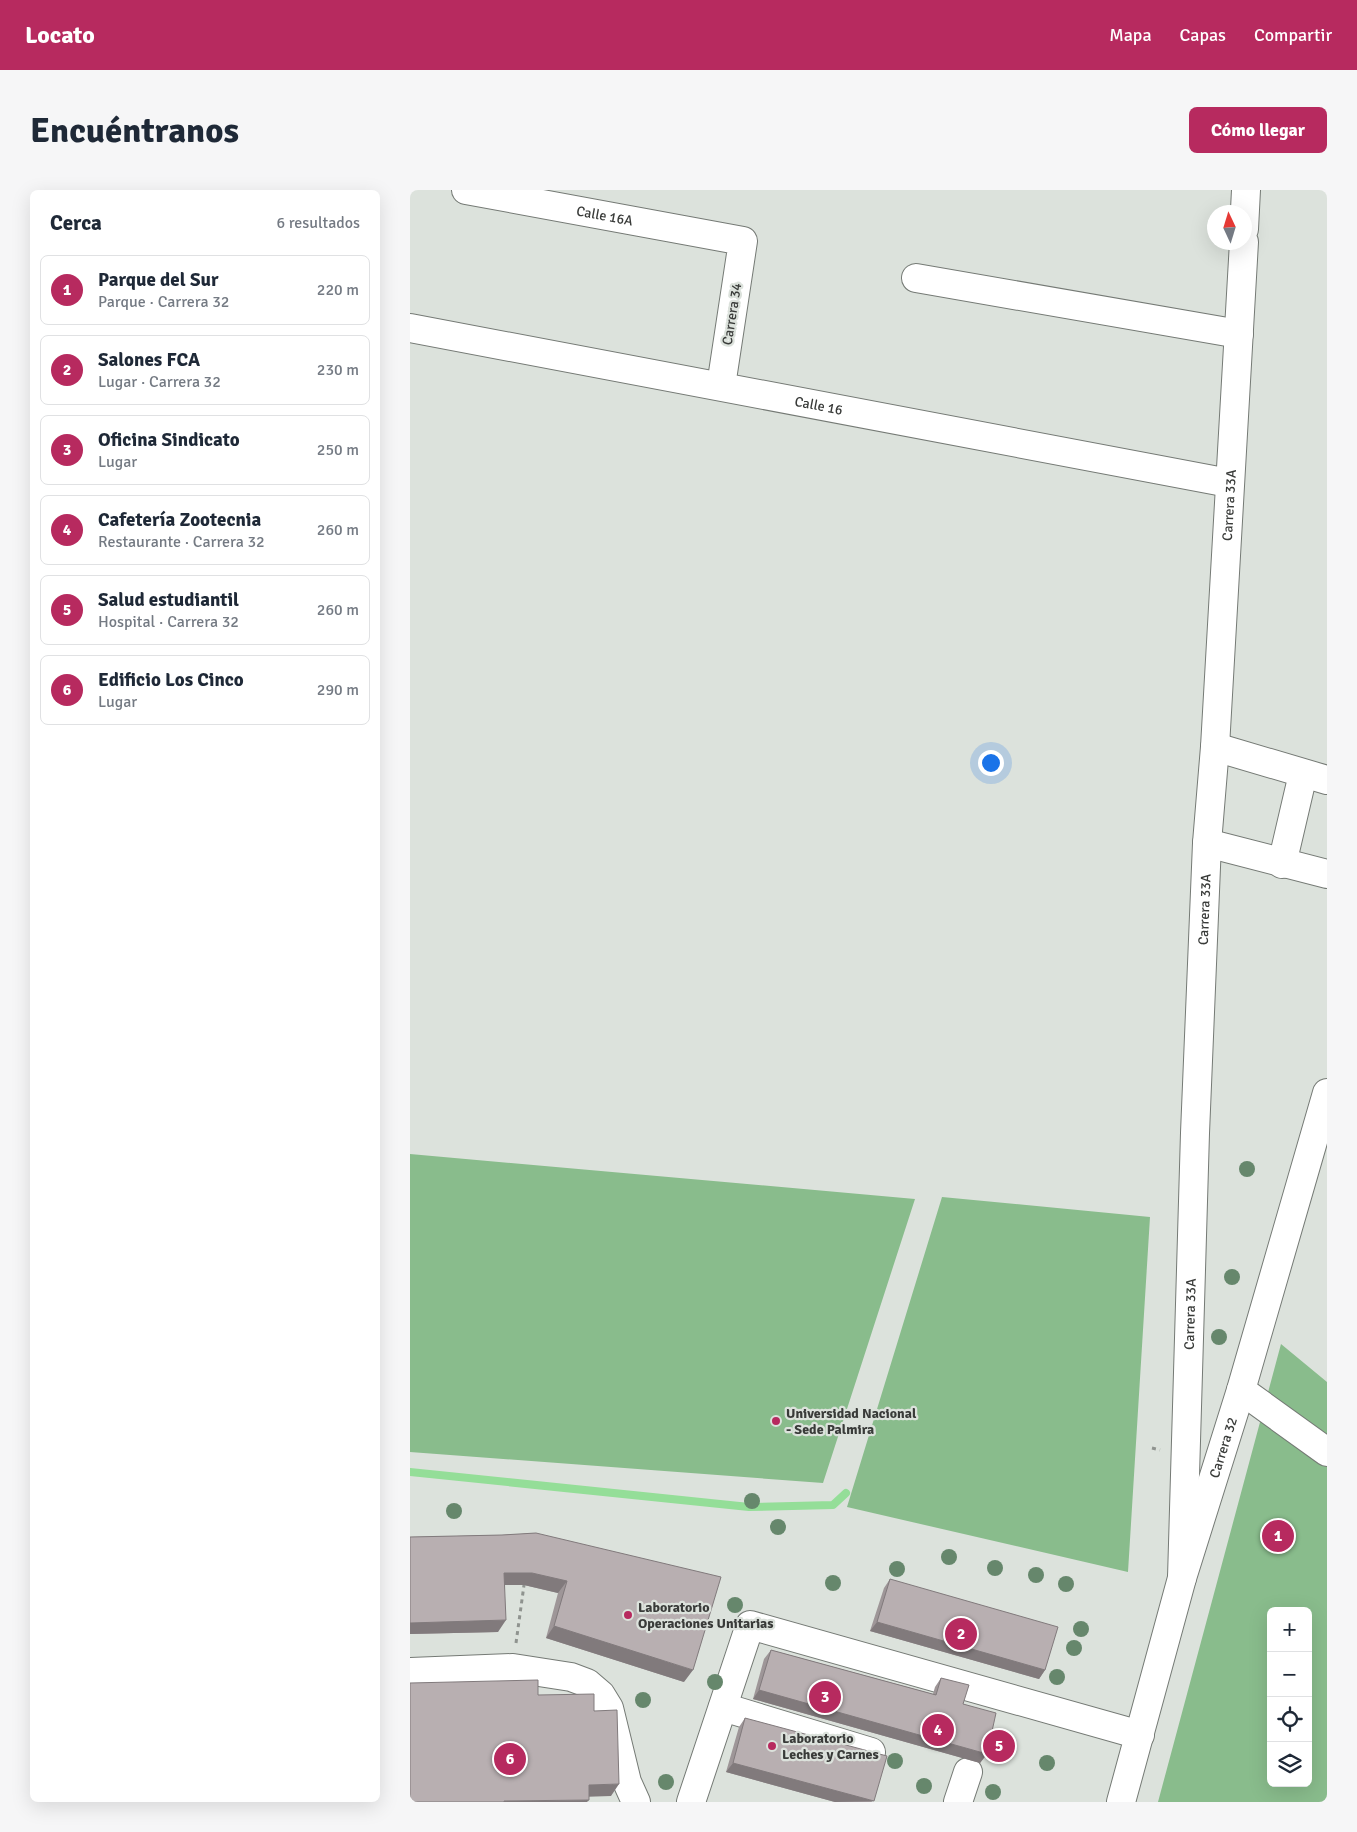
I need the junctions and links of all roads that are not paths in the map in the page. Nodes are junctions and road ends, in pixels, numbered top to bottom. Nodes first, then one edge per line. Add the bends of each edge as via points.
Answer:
1 (466, 190) edge
2 (1246, 190) edge
3 (1245, 205) edge
4 (743, 241) joint
5 (1244, 250) edge
6 (916, 278) dead end
7 (410, 328) edge
8 (1239, 334) junction
9 (721, 386) junction
10 (1229, 483) junction
11 (1215, 747) junction
12 (1315, 777) edge
13 (1207, 843) junction
14 (1282, 864) junction
15 (1327, 874) edge
16 (1327, 1093) edge
17 (1242, 1390) junction
18 (1327, 1452) edge
19 (1182, 1578) junction
20 (410, 1672) edge
21 (723, 1707) junction
22 (1140, 1735) junction
23 (871, 1752) edge
24 (968, 1772) dead end
25 (636, 1802) edge
26 (691, 1802) edge
27 (958, 1802) edge
28 (1120, 1802) edge

1 - 4 street, Calle 16A
2 - 3 street
4 - 9 street, Carrera 34
5 - 8 street, Carrera 33A
6 - 8 street
7 - 9 street, Calle 16
8 - 10 street, Carrera 33A
9 - 10 street, Calle 16
10 - 11 street, Carrera 33A
11 - 12 street
11 - 13 street, Carrera 33A
12 - 14 street
13 - 14 street
13 - 19 street, Carrera 33A
14 - 15 street
16 - 17 street, Carrera 32
17 - 18 street
17 - 19 street, Carrera 32
19 - 22 street, Carrera 32
20 - 25 street via 513,1668 571,1676 587,1683 601,1695 609,1708 627,1782
21 - 22 street via 750,1624
21 - 23 street
21 - 26 street
22 - 28 street, Carrera 32
24 - 27 street

